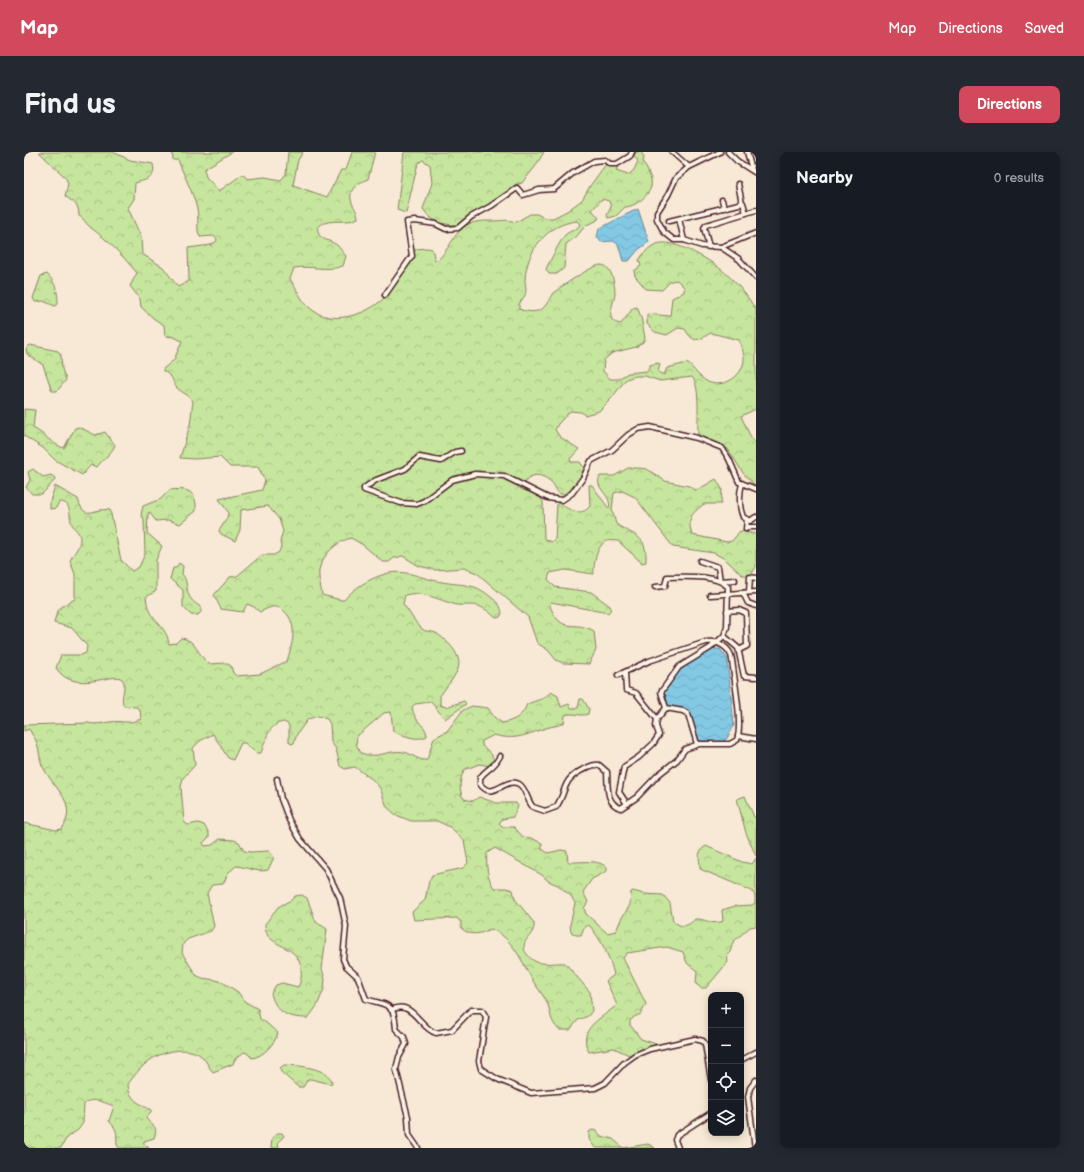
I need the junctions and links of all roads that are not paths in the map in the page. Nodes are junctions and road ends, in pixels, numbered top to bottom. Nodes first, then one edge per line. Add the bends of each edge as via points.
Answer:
1 (632, 152) edge
2 (672, 152) edge
3 (708, 152) edge
4 (720, 152) edge
5 (728, 152) edge
6 (747, 152) edge
7 (711, 156) junction
8 (689, 167) junction
9 (754, 172) edge
10 (738, 184) dead end
11 (722, 200) dead end
12 (742, 203) junction
13 (724, 208) junction
14 (756, 211) edge
15 (746, 213) junction
16 (679, 219) junction
17 (669, 221) dead end
18 (756, 233) edge
19 (684, 240) junction
20 (709, 247) junction
21 (721, 247) junction
22 (756, 278) edge
23 (385, 296) dead end
24 (460, 451) dead end
25 (742, 484) junction
26 (756, 489) edge
27 (756, 517) edge
28 (746, 519) junction
29 (756, 527) edge
30 (700, 561) dead end
31 (756, 578) edge
32 (735, 580) dead end
33 (720, 581) junction
34 (655, 587) dead end
35 (749, 592) junction
36 (756, 592) edge
37 (743, 593) junction
38 (710, 595) dead end
39 (726, 595) junction
40 (756, 606) edge
41 (726, 611) junction
42 (724, 636) junction
43 (716, 643) junction
44 (739, 650) junction
45 (626, 673) junction
46 (618, 675) dead end
47 (756, 677) edge
48 (666, 708) junction
49 (657, 719) junction
50 (738, 736) junction
51 (756, 739) edge
52 (697, 744) junction
53 (500, 756) dead end
54 (277, 779) dead end
55 (626, 804) junction
56 (391, 1010) junction
57 (756, 1052) edge
58 (744, 1058) edge
59 (709, 1064) edge
60 (756, 1080) edge
61 (708, 1115) edge
62 (418, 1148) edge
63 (678, 1148) edge
64 (755, 1148) edge

1 - 23 street via 617,164 594,161 554,189 523,195 517,188 458,228 446,229 436,224 407,222 412,256
2 - 8 street
3 - 7 street
4 - 7 street
5 - 9 street
6 - 9 street
7 - 8 street
8 - 19 street via 676,178 656,215 666,234 674,240
10 - 12 street
11 - 13 street
12 - 13 street
12 - 15 street
13 - 16 street
14 - 15 street
15 - 20 street via 706,225 704,228
16 - 17 street
16 - 19 street
18 - 21 street
19 - 20 street
20 - 21 street
21 - 22 street via 739,259
24 - 25 street via 441,461 419,457 405,469 376,480 363,489 401,503 417,504 424,502 452,480 475,474 504,476 548,498 562,500 572,493 584,478 592,461 612,450 638,429 650,428 698,438 722,448
25 - 26 street
25 - 28 street via 740,511
27 - 28 street via 752,521
28 - 29 street via 746,528
30 - 33 street via 718,567
31 - 35 street via 750,577
32 - 33 street
33 - 34 street via 694,577 667,577 665,586
33 - 39 street via 728,587
35 - 36 street
35 - 37 street
37 - 39 street
37 - 40 street via 748,604
38 - 39 street
39 - 41 street
41 - 42 street via 727,627
41 - 44 street via 739,610 746,613 747,646
42 - 43 street
42 - 44 street via 736,644
43 - 45 street via 706,642 688,647 629,669
43 - 48 street via 673,673 661,692
43 - 50 street via 729,649 732,655
44 - 47 street via 744,676
45 - 46 street
45 - 49 street via 626,690 636,693
48 - 49 street
48 - 52 street via 688,714
49 - 55 street via 657,740 624,767 619,792
50 - 51 street
50 - 52 street via 730,744
52 - 55 street via 685,749 647,788
53 - 55 street via 495,766 482,775 480,784 486,789 493,790 509,782 518,783 530,804 539,811 549,811 556,807 569,779 578,772 596,765 602,766 607,772 606,786 610,798 619,808
54 - 56 street via 289,820 300,839 326,869 340,898 346,926 342,955 344,962 358,977 366,998 384,1003
56 - 59 street via 401,1008 411,1011 436,1033 452,1030 471,1010 482,1010 486,1016 479,1061 481,1069 502,1082 531,1093 595,1088 605,1083 624,1062 635,1055 696,1039 705,1044
56 - 62 street via 396,1021 396,1029 404,1037 406,1044 396,1069 408,1117 409,1135
57 - 58 street
60 - 64 street via 750,1088 748,1097
61 - 63 street via 677,1135 675,1140

